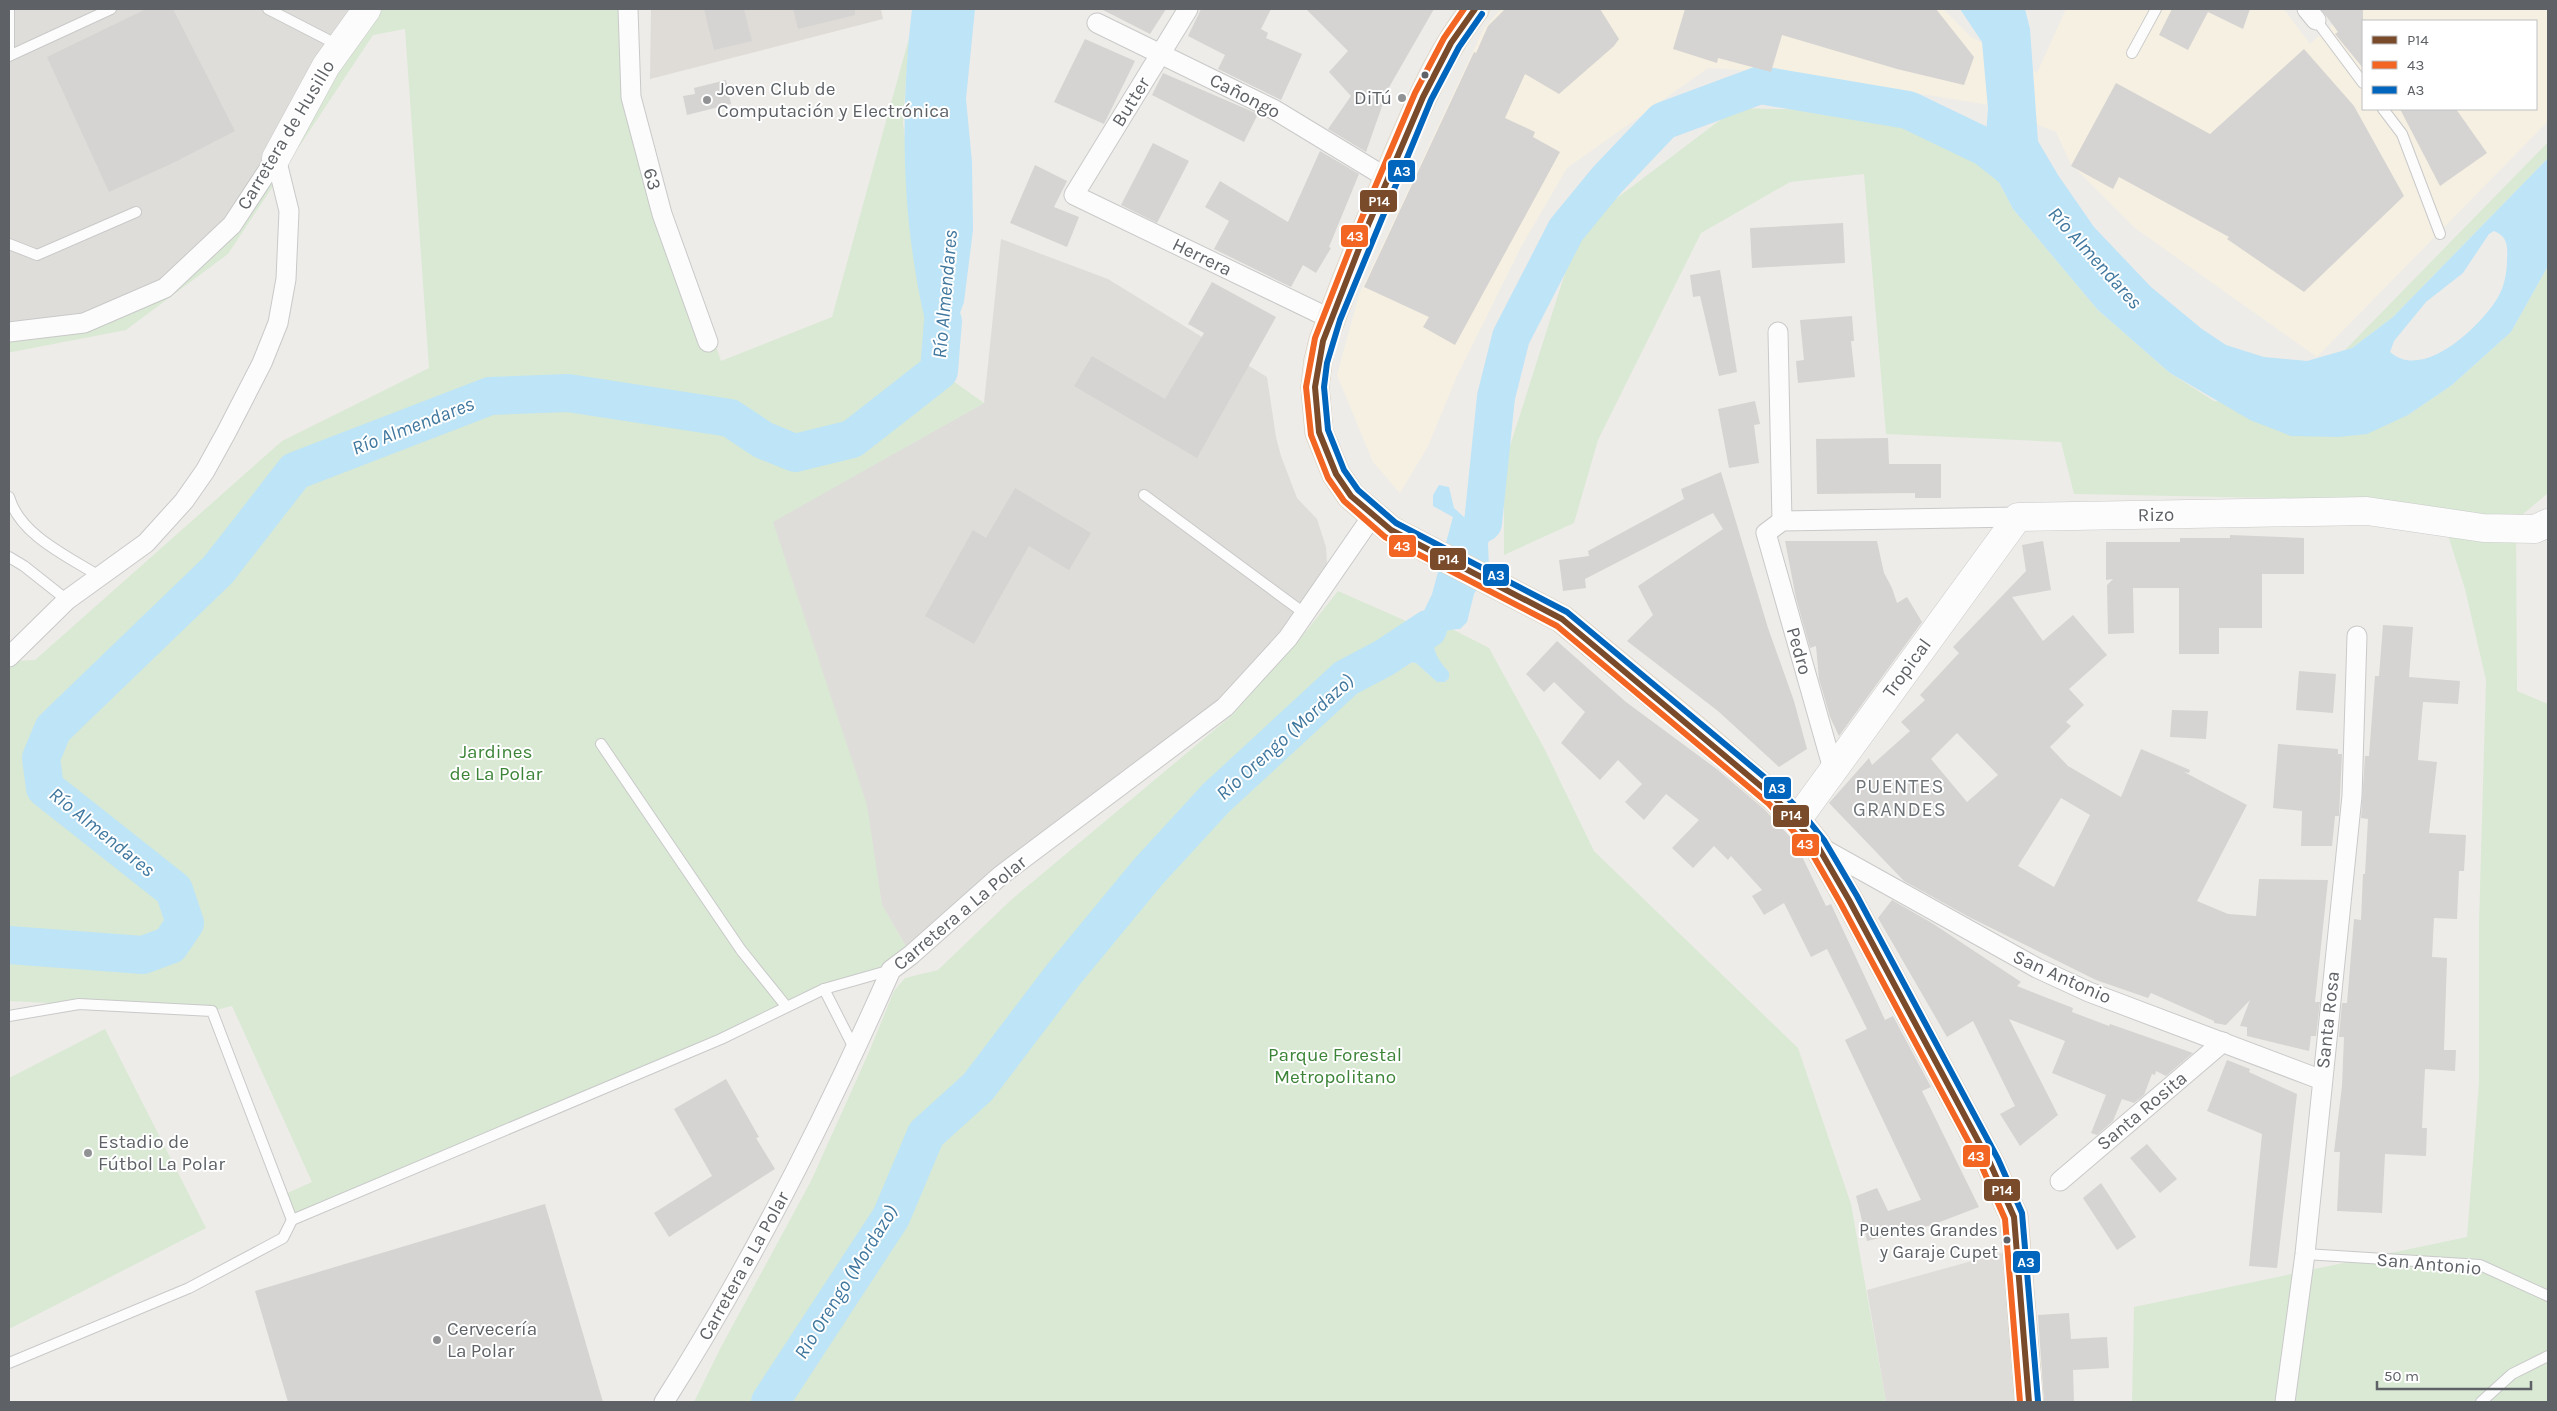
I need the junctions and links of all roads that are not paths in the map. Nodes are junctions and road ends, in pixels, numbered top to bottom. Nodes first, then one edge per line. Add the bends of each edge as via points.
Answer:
1 (9, 9) edge
2 (111, 9) edge
3 (268, 9) edge
4 (366, 9) edge
5 (628, 9) edge
6 (1188, 9) edge
7 (1475, 9) edge
8 (2156, 9) edge
9 (2312, 14) edge
10 (1097, 23) dead end
11 (339, 46) junction
12 (1161, 53) junction
13 (2132, 53) dead end
14 (9, 56) edge
15 (2362, 82) edge
16 (2384, 110) edge
17 (276, 158) junction
18 (1388, 178) junction
19 (1074, 195) joint
20 (136, 212) dead end
21 (2440, 234) dead end
22 (9, 244) edge
23 (1331, 319) junction
24 (9, 332) edge
25 (1778, 332) dead end
26 (708, 342) dead end
27 (1144, 495) dead end
28 (9, 497) edge
29 (2018, 517) junction
30 (1382, 522) junction
31 (1782, 522) junction
32 (2548, 523) edge
33 (9, 557) edge
34 (99, 576) junction
35 (67, 600) junction
36 (1304, 613) junction
37 (2357, 636) dead end
38 (9, 656) edge
39 (601, 744) dead end
40 (1833, 769) junction
41 (1797, 820) junction
42 (1816, 845) junction
43 (891, 970) junction
44 (824, 989) junction
45 (786, 1006) junction
46 (9, 1016) edge
47 (2223, 1042) junction
48 (855, 1050) junction
49 (2322, 1080) junction
50 (2060, 1181) dead end
51 (292, 1220) junction
52 (2305, 1254) junction
53 (2548, 1296) edge
54 (2548, 1356) edge
55 (9, 1363) edge
56 (664, 1402) edge
57 (2028, 1402) edge
58 (2285, 1402) edge
59 (2481, 1402) edge

1 - 14 lane
2 - 14 lane
3 - 11 lane
4 - 11 street, Carretera de Husillo
5 - 26 street, 63 via 631,97 662,214
6 - 12 street, Butter
7 - 18 main road via 1450,43 1430,79
8 - 13 lane
9 - 15 lane
10 - 12 street, Cañongo
11 - 17 street, Carretera de Husillo
12 - 18 street, Cañongo via 1275,110
12 - 19 street, Butter
16 - 21 lane via 2402,134
17 - 24 street, Carretera de Husillo via 232,225 165,288 84,323
17 - 34 street via 289,211 286,280 278,323 262,363 206,471 184,501 146,543
18 - 23 main road
19 - 23 street, Herrera
20 - 22 lane via 37,254
23 - 30 main road via 1318,360 1315,387 1320,432 1336,474 1351,496
25 - 31 street
27 - 36 lane
28 - 34 lane via 12,507 34,534
29 - 31 street, Rizo
29 - 32 street, Rizo via 2367,511 2483,528 2535,530
29 - 40 street, Tropical
30 - 36 street, Carretera a La Polar
30 - 41 main road via 1562,619 1704,737
31 - 40 street, Pedro via 1766,533
33 - 35 lane
34 - 35 street
35 - 38 street
36 - 43 street, Carretera a La Polar via 1288,638 1225,707 1000,876
37 - 49 street, Santa Rosa via 2352,796
39 - 45 lane via 741,950
40 - 41 street, Tropical
41 - 42 main road
42 - 47 street, San Antonio via 2028,964 2089,992
42 - 57 main road via 1990,1162 2014,1217
43 - 44 lane
43 - 48 street, Carretera a La Polar
44 - 45 lane
44 - 48 lane
45 - 51 lane via 721,1039
46 - 51 lane via 78,1004 212,1011
47 - 49 street, San Antonio
47 - 50 street, Santa Rosita
48 - 56 street, Carretera a La Polar via 801,1163 717,1318
49 - 52 street, Santa Rosa
51 - 55 lane via 283,1238 189,1288
52 - 53 lane, San Antonio via 2480,1265
52 - 58 street, Santa Rosa
54 - 59 lane via 2512,1374

